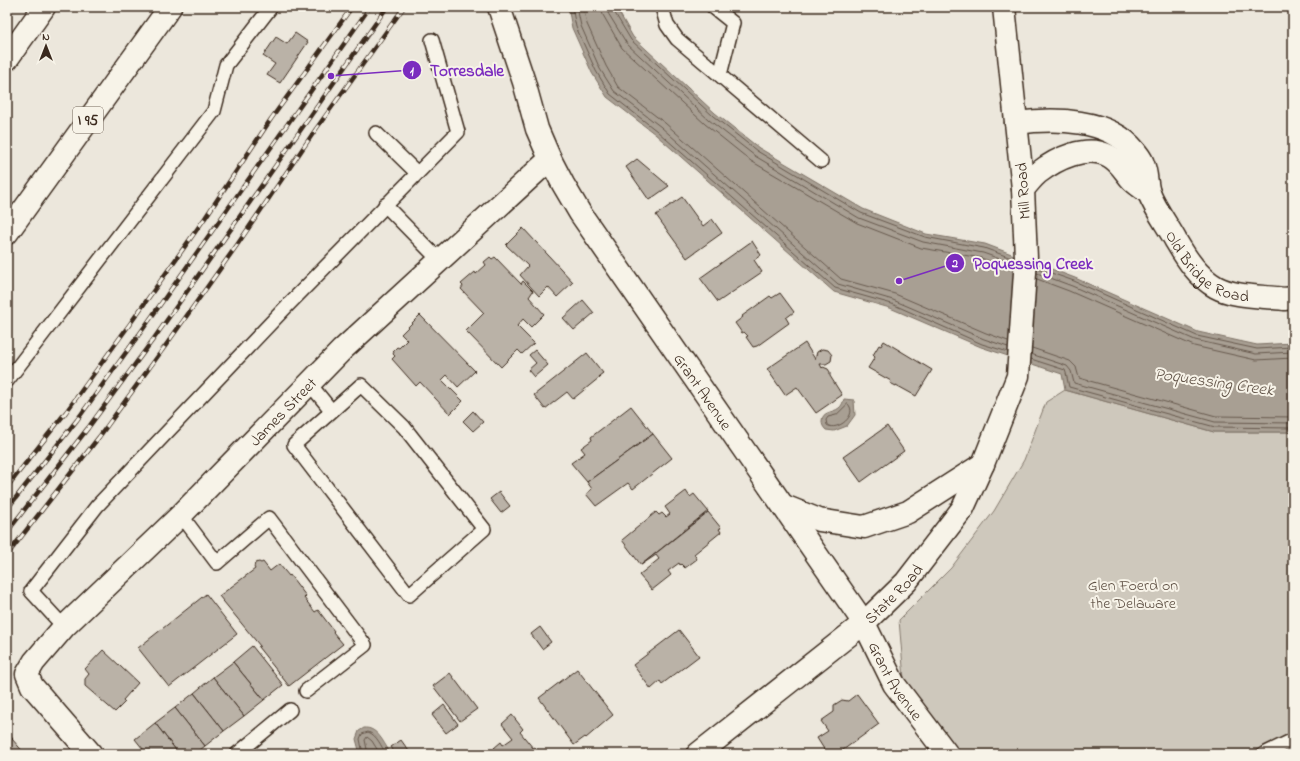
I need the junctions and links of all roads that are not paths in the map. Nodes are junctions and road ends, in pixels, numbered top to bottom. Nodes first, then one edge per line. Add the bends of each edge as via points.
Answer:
1 (44, 7) edge
2 (170, 7) edge
3 (271, 7) edge
4 (500, 7) edge
5 (662, 7) edge
6 (713, 7) edge
7 (1004, 7) edge
8 (432, 40) dead end
9 (7, 59) edge
10 (720, 75) junction
11 (1016, 124) junction
12 (376, 133) dead end
13 (550, 159) junction
14 (821, 161) dead end
15 (417, 173) junction
16 (1023, 189) junction
17 (1149, 193) junction
18 (386, 205) junction
19 (7, 233) edge
20 (439, 260) junction
21 (1293, 298) edge
22 (1018, 376) joint
23 (7, 381) edge
24 (309, 383) junction
25 (331, 410) junction
26 (983, 464) junction
27 (784, 506) junction
28 (181, 515) junction
29 (864, 623) junction
30 (64, 627) junction
31 (306, 691) dead end
32 (290, 710) dead end
33 (1293, 740) edge
34 (91, 754) edge
35 (237, 754) edge
36 (698, 754) edge
37 (947, 754) edge
38 (1264, 754) edge

1 - 9 main road
2 - 19 main road, I 95
3 - 23 lane via 226,65 214,111
4 - 13 main road, Grant Avenue via 538,129
5 - 10 lane via 667,25 677,39
6 - 10 lane via 733,23
7 - 11 main road, Mill Road
8 - 15 lane via 458,132
10 - 14 lane
11 - 16 main road, Mill Road
11 - 17 main road, Old Bridge Road via 1036,121 1067,122 1101,127 1116,134 1129,143 1143,163
12 - 15 lane
13 - 20 main road, James Street
13 - 27 main road, Grant Avenue via 580,213
15 - 18 lane
16 - 17 main road, Old Bridge Road via 1038,173 1062,158 1082,151 1096,151 1120,164 1133,180
16 - 22 main road, Mill Road via 1026,253
17 - 21 main road, Old Bridge Road via 1184,256 1215,286 1228,292
18 - 20 lane
18 - 30 lane via 97,506 31,591
20 - 24 main road, James Street
22 - 26 main road, State Road
24 - 25 lane
24 - 28 main road, James Street
25 - 25 lane via 294,445 409,595 484,529 404,427 361,385
26 - 27 main road via 908,512 864,527 819,520
26 - 29 main road, State Road via 963,508 906,582
27 - 29 main road, Grant Avenue
28 - 30 main road, James Street
28 - 31 lane via 217,563 270,518 365,644
29 - 36 main road, State Road
29 - 37 main road, Grant Avenue via 894,684
30 - 34 main road, James Street via 37,657 27,674 32,686
32 - 35 lane
33 - 38 lane

